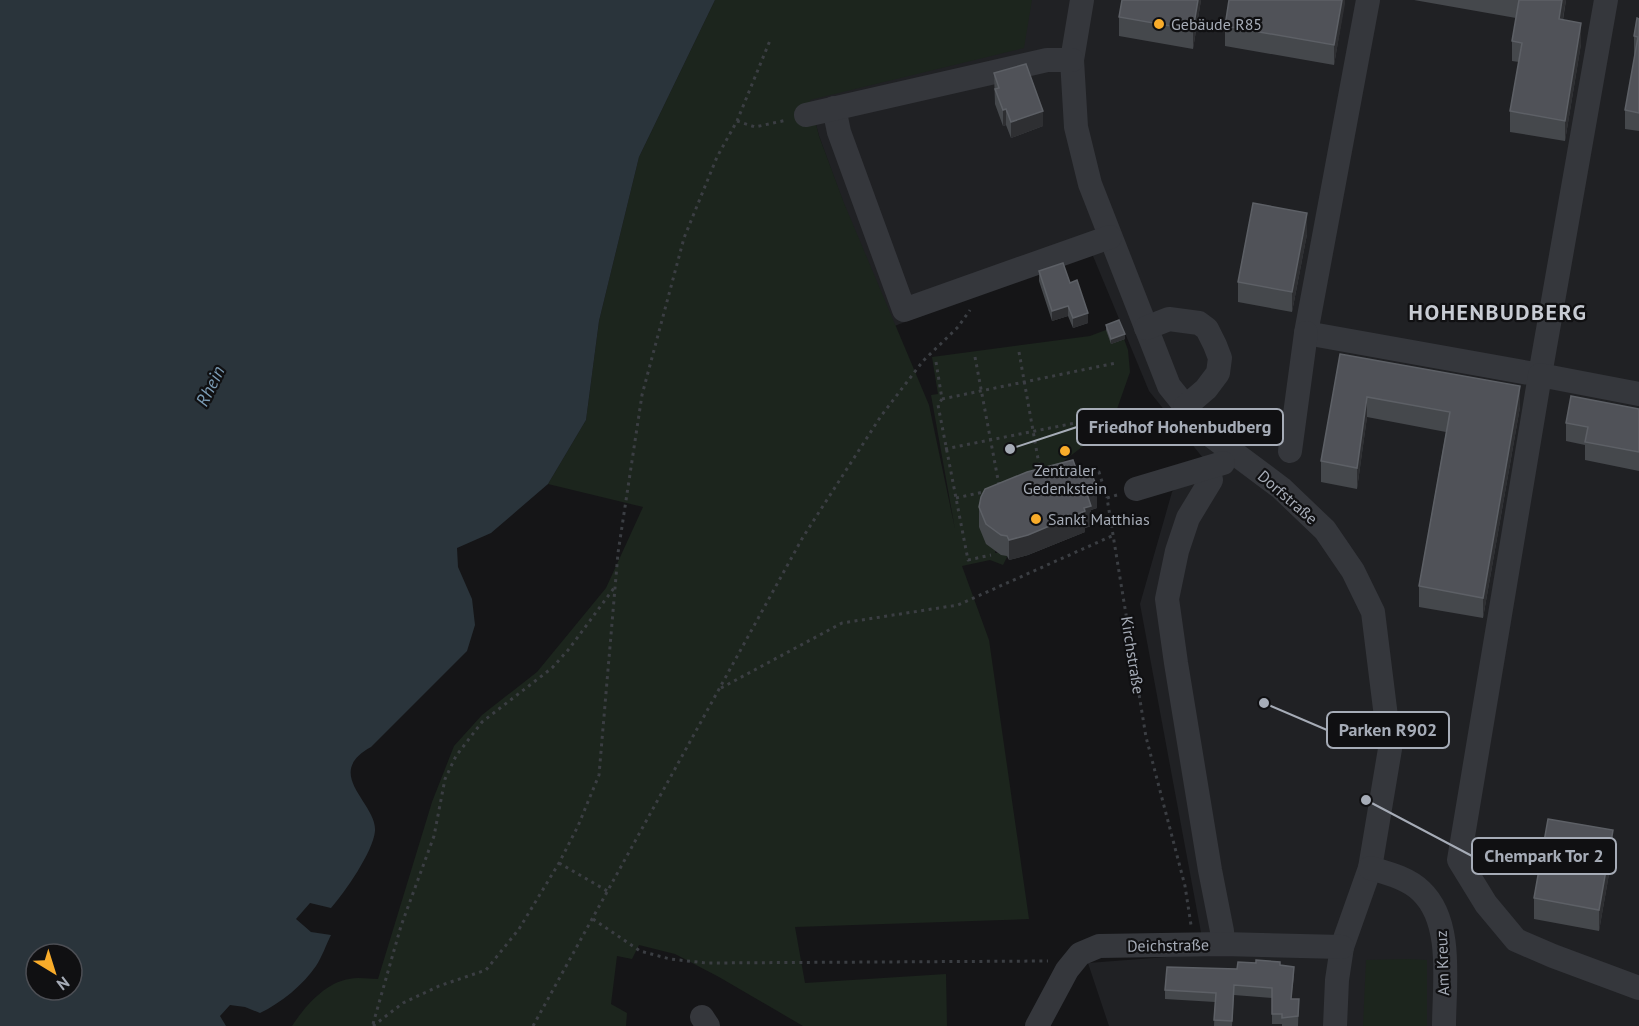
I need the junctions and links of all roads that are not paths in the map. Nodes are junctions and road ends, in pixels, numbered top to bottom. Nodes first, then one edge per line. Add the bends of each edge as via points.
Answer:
1 (1082, 0) edge
2 (1368, 0) edge
3 (1606, 0) edge
4 (1072, 60) junction
5 (834, 108) junction
6 (806, 115) road end
7 (1110, 237) junction
8 (1146, 328) junction
9 (1306, 333) junction
10 (1540, 375) junction
11 (1639, 394) edge
12 (1185, 407) junction
13 (1290, 451) dead end
14 (1239, 458) junction
15 (1208, 468) junction
16 (1136, 489) road end
17 (1370, 868) junction
18 (1222, 944) junction
19 (1342, 947) junction
20 (1639, 988) edge
21 (1037, 1026) edge
22 (1335, 1026) edge
23 (1444, 1026) edge

1 - 4 street, Dorfstraße
2 - 9 street
3 - 10 street
4 - 5 street via 1047,60
4 - 7 street, Dorfstraße via 1076,127 1090,184
5 - 6 street
5 - 7 street via 839,132 904,310
7 - 8 street, Dorfstraße
8 - 12 street, Dorfstraße via 1170,386
8 - 12 street via 1169,319 1199,323 1215,345 1220,358 1218,373
9 - 10 street
9 - 13 street
10 - 11 street
10 - 20 street via 1459,860 1486,904 1516,940
12 - 14 street, Dorfstraße via 1206,432
14 - 15 street
14 - 17 street, Dorfstraße via 1281,488 1325,530 1353,571 1374,612 1390,749
15 - 16 street
15 - 18 street via 1211,480 1188,518 1167,599
17 - 19 street, Dorfstraße
17 - 23 street, Am Kreuz via 1397,876 1421,890 1439,918 1445,941
18 - 19 street, Deichstraße
18 - 21 street, Deichstraße via 1099,946 1080,954
19 - 22 street, Dorfstraße

